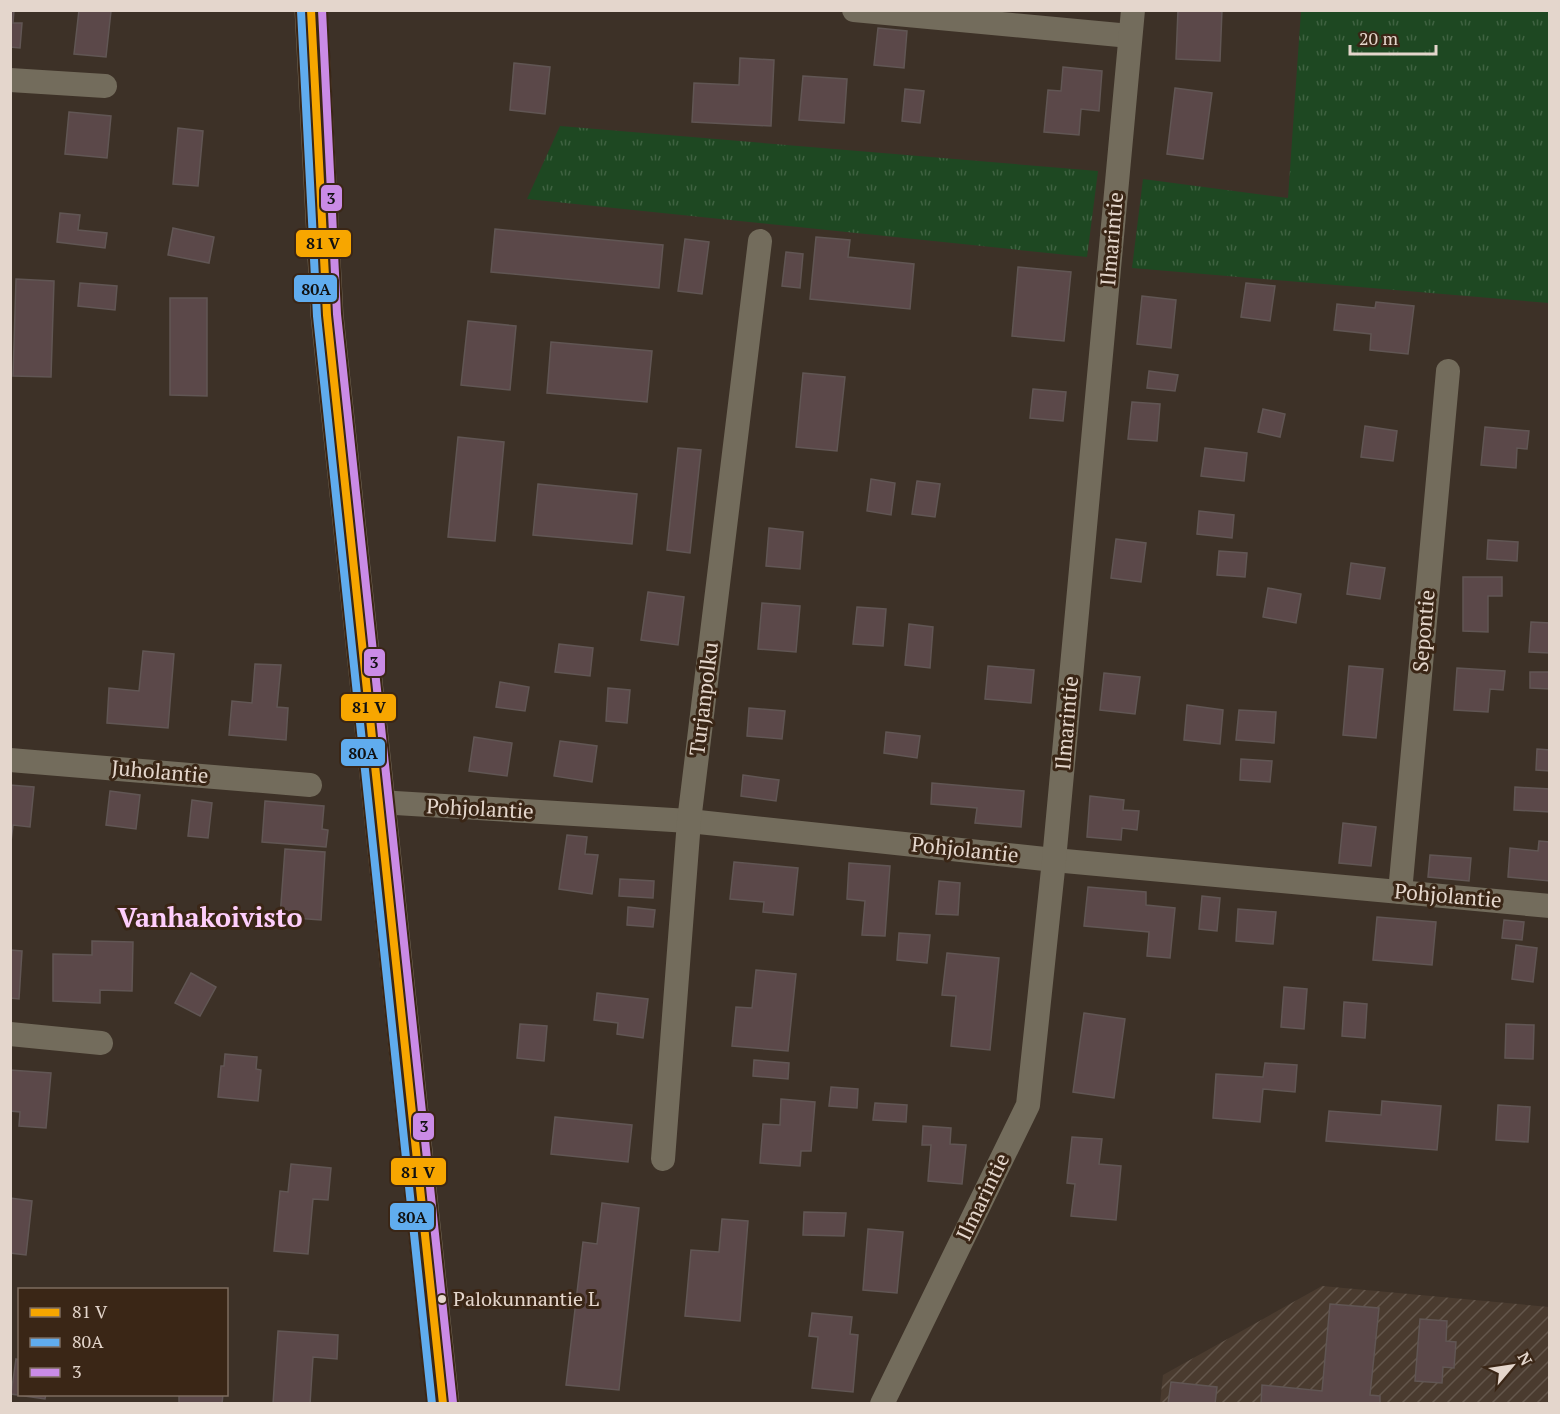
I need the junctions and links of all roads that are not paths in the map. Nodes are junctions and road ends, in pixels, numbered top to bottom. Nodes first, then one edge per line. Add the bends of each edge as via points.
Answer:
1 (311, 10) edge
2 (854, 10) edge
3 (1133, 10) edge
4 (1130, 36) junction
5 (10, 80) edge
6 (105, 86) dead end
7 (759, 241) dead end
8 (1448, 370) dead end
9 (10, 760) edge
10 (310, 785) dead end
11 (379, 802) junction
12 (689, 821) junction
13 (1054, 860) junction
14 (1400, 892) junction
15 (1550, 906) edge
16 (10, 1034) edge
17 (101, 1042) dead end
18 (663, 1159) dead end
19 (443, 1404) edge
20 (882, 1404) edge

1 - 11 main road via 327,315
2 - 4 street
3 - 4 street, Ilmarintie
4 - 13 street, Ilmarintie
5 - 6 street
7 - 12 street, Turjanpolku
8 - 14 street, Sepontie
9 - 10 street, Juholantie
11 - 12 street, Pohjolantie
11 - 19 main road
12 - 13 street, Pohjolantie
12 - 18 street, Turjanpolku
13 - 14 street, Pohjolantie
13 - 20 street, Ilmarintie via 1028,1105
14 - 15 street, Pohjolantie
16 - 17 street

